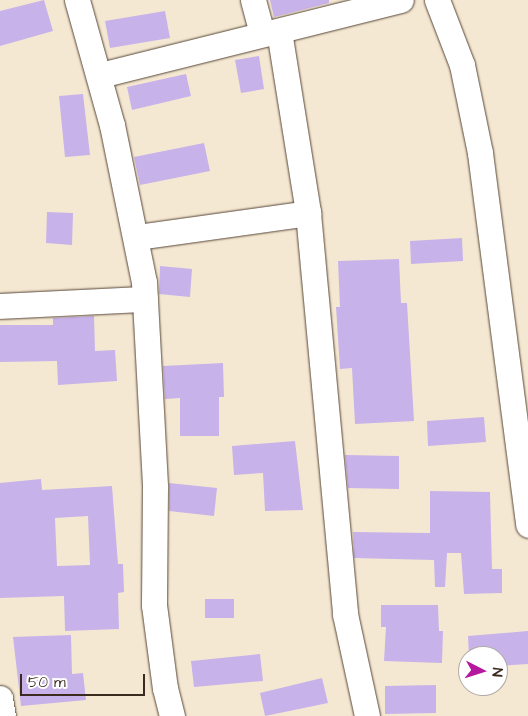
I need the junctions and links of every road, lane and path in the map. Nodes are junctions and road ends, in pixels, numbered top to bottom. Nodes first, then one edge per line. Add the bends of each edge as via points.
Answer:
1 (77, 0) edge
2 (253, 0) edge
3 (401, 0) edge
4 (437, 0) edge
5 (271, 32) junction
6 (100, 75) junction
7 (308, 213) junction
8 (138, 237) junction
9 (145, 299) junction
10 (0, 306) edge
11 (528, 525) edge
12 (0, 698) edge
13 (3, 716) edge
14 (172, 716) edge
15 (367, 716) edge

1 - 6 street
2 - 5 street
3 - 5 street
4 - 11 street via 462,65 480,153
5 - 6 street
5 - 7 street
6 - 8 street
7 - 8 street
7 - 15 street via 345,614
8 - 9 street
9 - 10 street
9 - 14 street via 155,488 154,605
12 - 13 street

